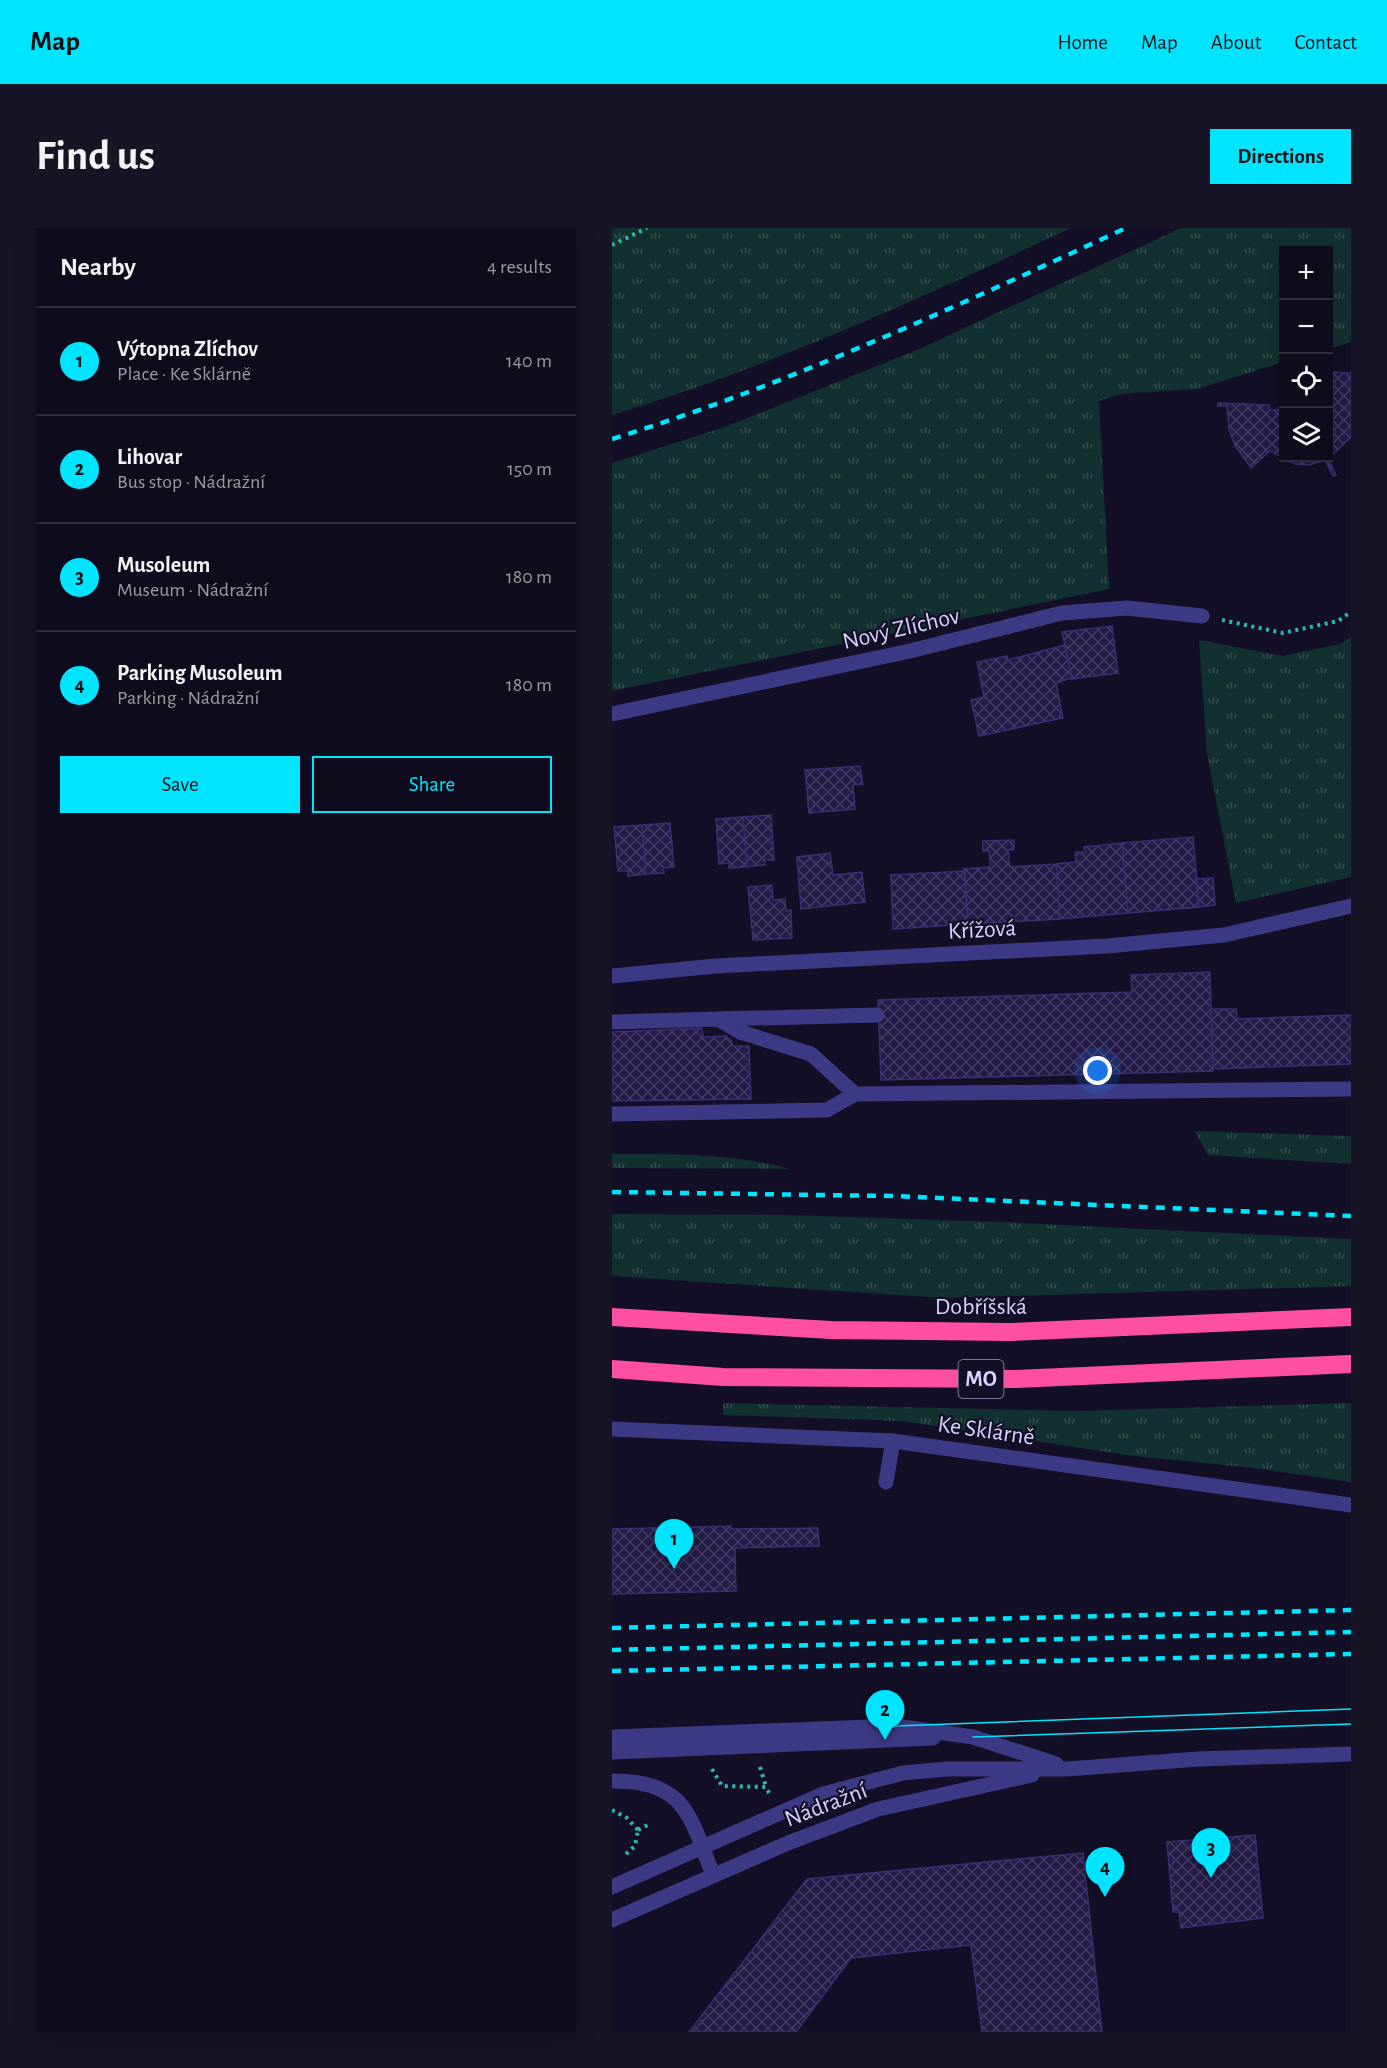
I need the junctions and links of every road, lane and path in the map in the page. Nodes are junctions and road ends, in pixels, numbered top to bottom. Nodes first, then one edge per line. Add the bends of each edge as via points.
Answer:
1 (647, 228) edge
2 (612, 245) edge
3 (1351, 612) edge
4 (1202, 616) joint
5 (612, 714) edge
6 (1351, 906) edge
7 (612, 976) edge
8 (877, 1015) dead end
9 (718, 1019) junction
10 (612, 1022) edge
11 (1351, 1089) edge
12 (855, 1094) junction
13 (612, 1114) edge
14 (612, 1317) edge
15 (1351, 1317) edge
16 (1351, 1364) edge
17 (612, 1369) edge
18 (612, 1429) edge
19 (893, 1441) junction
20 (886, 1482) dead end
21 (1351, 1505) edge
22 (612, 1737) edge
23 (973, 1737) junction
24 (612, 1752) edge
25 (1351, 1754) edge
26 (709, 1761) dead end
27 (1067, 1769) junction
28 (612, 1781) edge
29 (771, 1801) dead end
30 (612, 1810) edge
31 (648, 1825) dead end
32 (638, 1830) junction
33 (702, 1848) junction
34 (623, 1856) dead end
35 (713, 1875) junction
36 (612, 1887) edge
37 (612, 1920) edge

1 - 2 path
3 - 4 path via 1338,621 1283,633
4 - 5 street, Nový Zlíchov via 1127,608 1062,613 910,651
6 - 7 street, Křížová via 1224,935 1107,946 716,966
8 - 9 street
9 - 10 street
9 - 12 street via 740,1032 812,1054
11 - 12 street
12 - 13 street via 827,1110
14 - 15 highway, Dobříšská / MO via 775,1328 1012,1332
16 - 17 highway, MO via 1016,1379 723,1377
18 - 19 street, Ke Sklárně
19 - 20 street
19 - 21 street, Ke Sklárně
22 - 23 street via 895,1726
23 - 24 street
23 - 27 street
25 - 27 street, Nádražní via 1198,1759
26 - 29 path via 720,1787 766,1786
27 - 33 street, Nádražní via 903,1773 823,1794
27 - 35 street, Nádražní via 878,1809
28 - 33 street via 656,1787 674,1796 688,1815
30 - 32 path
31 - 32 path
32 - 34 path via 635,1846
33 - 35 street
33 - 36 street, Nádražní
35 - 37 street, Nádražní

